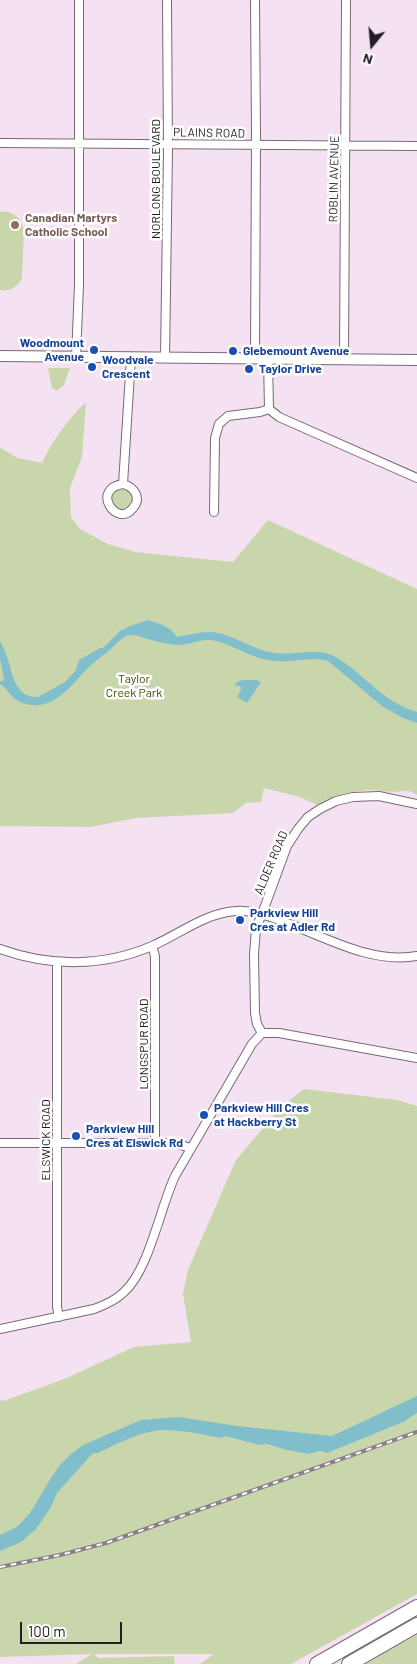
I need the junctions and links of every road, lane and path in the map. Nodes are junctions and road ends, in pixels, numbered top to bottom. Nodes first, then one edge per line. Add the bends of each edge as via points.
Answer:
1 (79, 0) edge
2 (168, 0) edge
3 (254, 0) edge
4 (346, 0) edge
5 (0, 143) edge
6 (79, 144) junction
7 (168, 144) junction
8 (256, 145) junction
9 (346, 145) junction
10 (417, 146) edge
11 (0, 356) edge
12 (76, 357) junction
13 (131, 358) junction
14 (165, 358) junction
15 (255, 359) junction
16 (268, 359) junction
17 (344, 359) junction
18 (417, 360) edge
19 (269, 409) junction
20 (417, 478) edge
21 (123, 484) dead end
22 (214, 512) dead end
23 (417, 804) edge
24 (262, 914) junction
25 (152, 946) junction
26 (0, 949) edge
27 (417, 956) edge
28 (57, 962) junction
29 (262, 1033) junction
30 (417, 1058) edge
31 (57, 1142) junction
32 (155, 1142) junction
33 (0, 1143) edge
34 (190, 1148) junction
35 (58, 1317) junction
36 (0, 1329) edge
37 (417, 1607) edge
38 (417, 1626) edge
39 (317, 1664) edge
40 (349, 1664) edge

1 - 6 street
2 - 7 street, NORLONG BOULEVARD
3 - 8 street
4 - 9 street, ROBLIN AVENUE
5 - 6 street, PLAINS ROAD
6 - 7 street, PLAINS ROAD
6 - 12 street
7 - 8 street, PLAINS ROAD
7 - 14 street, NORLONG BOULEVARD
8 - 9 street, PLAINS ROAD
8 - 15 street
9 - 10 street, PLAINS ROAD
9 - 17 street, ROBLIN AVENUE
11 - 12 main road
12 - 13 main road
13 - 14 main road
13 - 21 street
14 - 15 main road
15 - 16 main road
16 - 17 main road
16 - 19 street
17 - 18 main road
19 - 20 street via 279,418
19 - 22 street via 228,416 219,424 214,445
23 - 24 street, ALDER ROAD via 364,795 336,801 320,809 298,829 287,846
24 - 25 street via 236,910 204,918
24 - 27 street via 372,954 398,958
24 - 29 street, ALDER ROAD via 256,928 254,955 255,1013
25 - 28 street via 110,959
25 - 32 street, LONGSPUR ROAD via 155,956
26 - 28 street
28 - 31 street, ELSWICK ROAD
29 - 30 street via 280,1033
29 - 34 street via 252,1044
31 - 32 street
31 - 33 street
31 - 35 street, ELSWICK ROAD
32 - 34 street
34 - 35 street via 168,1193 143,1265 133,1282 125,1292 101,1307
35 - 36 street
37 - 39 highway
38 - 40 highway

